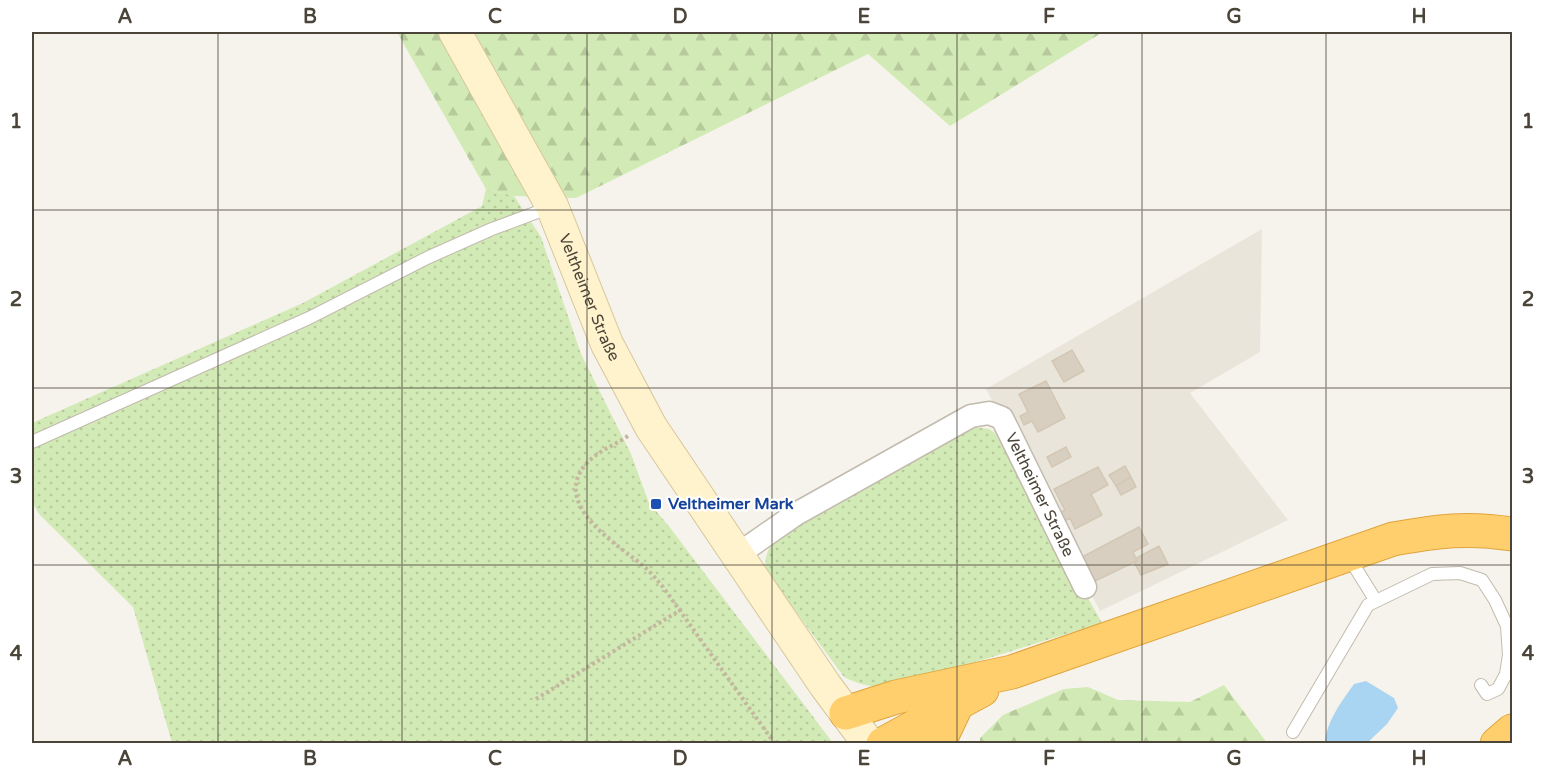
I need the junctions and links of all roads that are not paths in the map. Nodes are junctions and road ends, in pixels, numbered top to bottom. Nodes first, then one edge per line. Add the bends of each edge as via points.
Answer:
1 (455, 32) edge
2 (552, 206) junction
3 (32, 442) edge
4 (1512, 534) edge
5 (1393, 539) junction
6 (737, 555) junction
7 (1348, 555) junction
8 (1512, 558) edge
9 (1085, 587) dead end
10 (1376, 601) junction
11 (1012, 672) junction
12 (1481, 685) dead end
13 (957, 704) junction
14 (846, 713) junction
15 (1512, 731) edge
16 (1293, 732) dead end
17 (869, 744) edge
18 (884, 744) edge
19 (938, 744) edge
20 (1497, 744) edge

1 - 2 main road, Veltheimer Straße
2 - 3 lane via 429,257 309,318
2 - 6 main road, Veltheimer Straße via 607,344 649,423
4 - 5 highway via 1479,529 1444,530
5 - 7 highway
5 - 8 highway via 1447,538 1481,543
6 - 9 street, Veltheimer Straße via 796,514 971,416 989,413 1002,418
6 - 14 main road, Veltheimer Straße
7 - 10 lane
7 - 11 highway
10 - 12 lane via 1432,574 1460,573 1482,580 1507,626 1509,655 1498,689 1487,694
10 - 16 lane via 1368,605
11 - 13 highway
11 - 14 highway via 896,697
13 - 18 highway
13 - 19 highway
14 - 17 main road, Veltheimer Straße
15 - 20 highway

